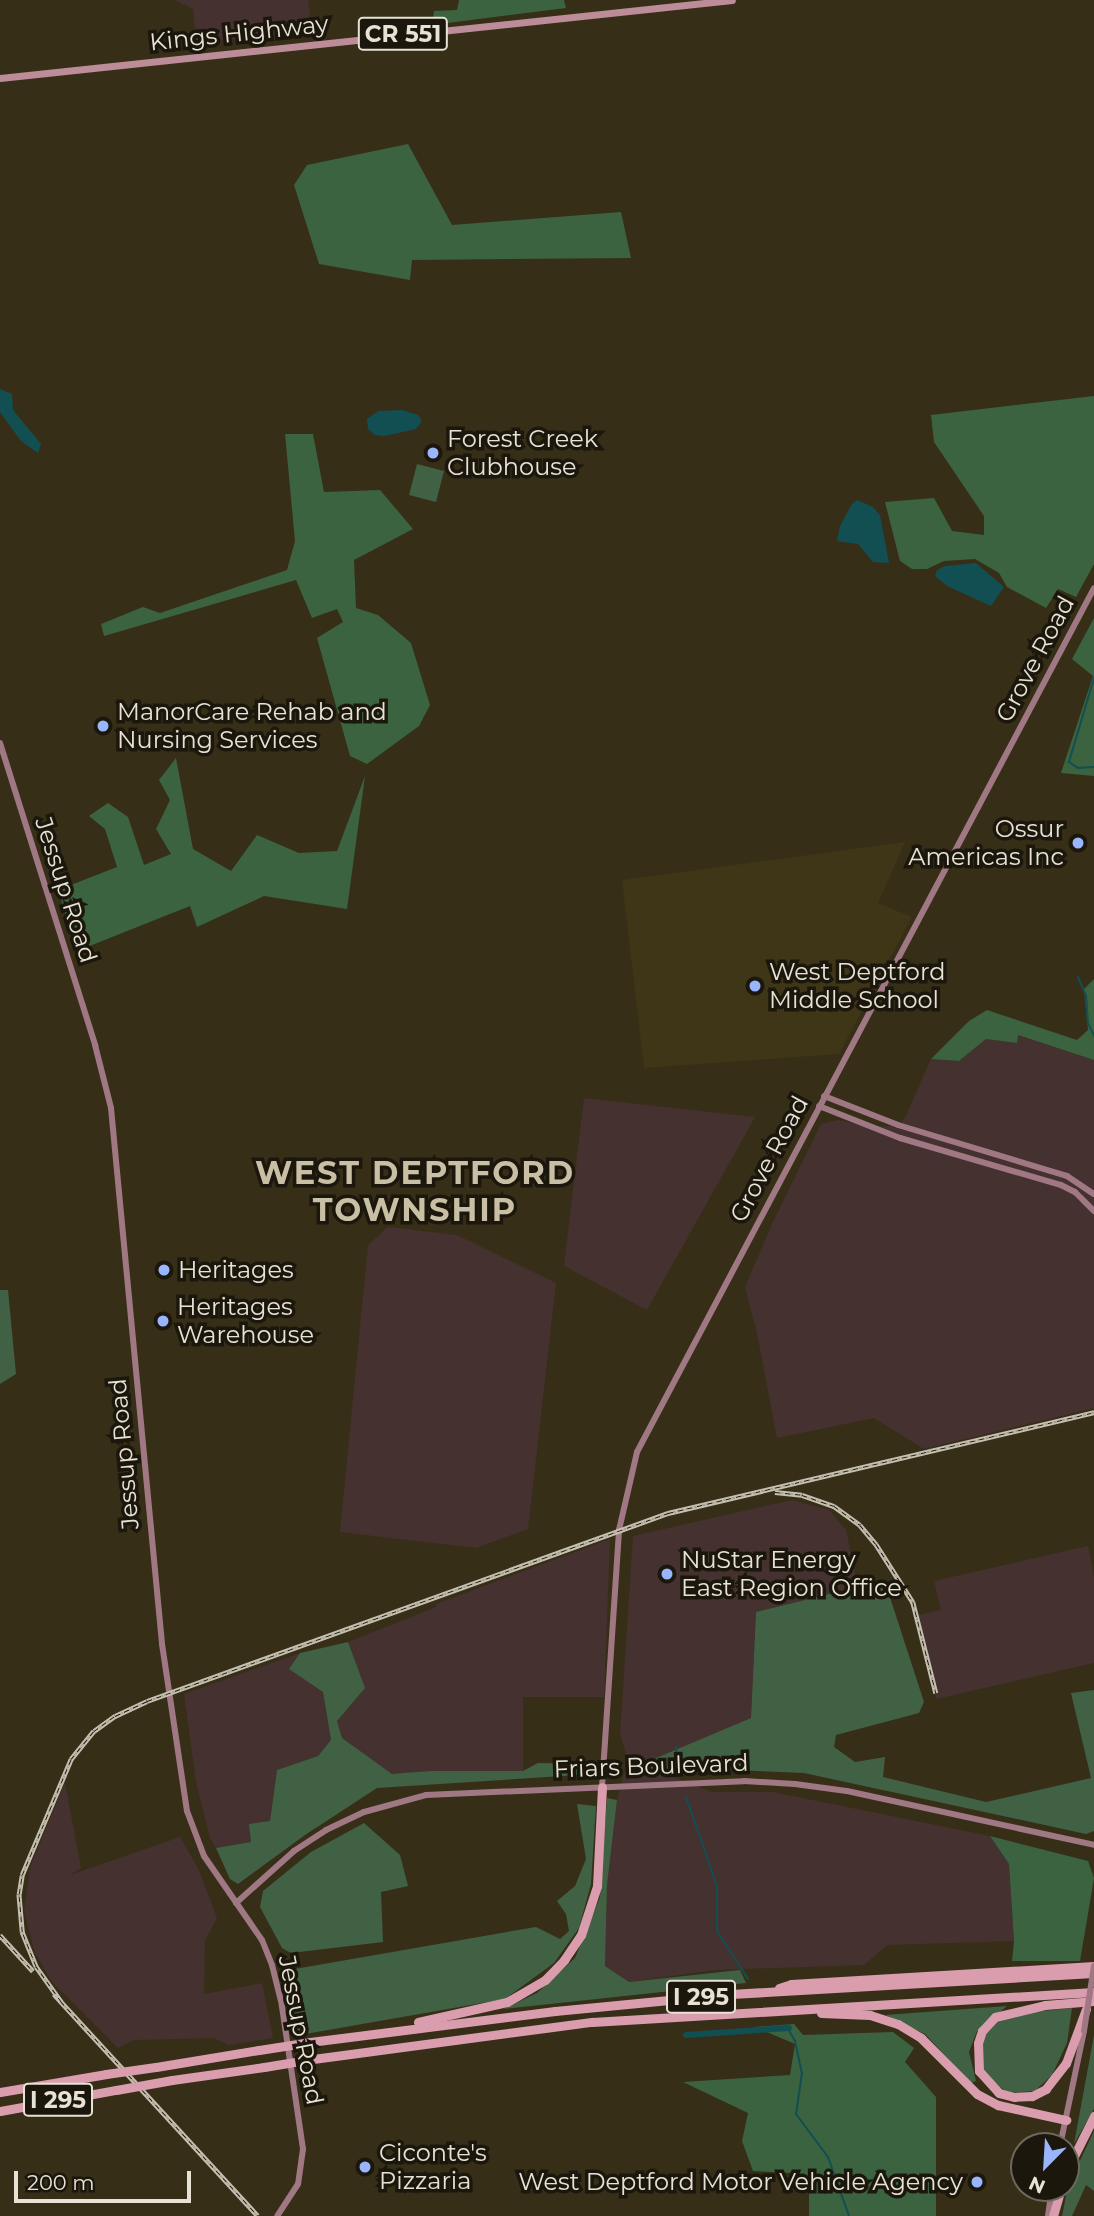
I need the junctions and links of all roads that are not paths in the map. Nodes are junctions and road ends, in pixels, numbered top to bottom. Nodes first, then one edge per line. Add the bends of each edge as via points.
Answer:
1 (732, 0) edge
2 (0, 78) edge
3 (1094, 588) edge
4 (0, 743) edge
5 (824, 1096) junction
6 (819, 1106) junction
7 (1094, 1194) edge
8 (1094, 1211) edge
9 (602, 1787) junction
10 (1094, 1845) edge
11 (236, 1903) junction
12 (1094, 1966) edge
13 (1094, 1973) edge
14 (769, 1992) junction
15 (1094, 1992) edge
16 (1091, 2003) edge
17 (635, 2021) junction
18 (1081, 2030) junction
19 (371, 2033) junction
20 (0, 2092) edge
21 (0, 2111) edge
22 (1094, 2116) edge
23 (1066, 2120) junction
24 (1063, 2132) edge
25 (1080, 2144) edge
26 (277, 2216) edge

1 - 2 main road, Kings Highway / CR 551
3 - 5 main road, Grove Road
4 - 11 main road, Jessup Road via 111,1108 162,1644 187,1811 204,1856
5 - 6 main road, Grove Road
5 - 7 main road via 923,1133 1060,1173
6 - 8 main road via 920,1145 1060,1185 1075,1192
6 - 9 main road, Grove Road via 641,1442 629,1474 620,1530
9 - 10 main road, Friars Boulevard via 744,1781 821,1787
9 - 11 main road, Friars Boulevard via 426,1795 393,1802 326,1830 294,1851
9 - 19 highway via 597,1886 581,1935 564,1960 545,1980 507,2002
11 - 26 main road, Jessup Road via 262,1940 277,1980 303,2149 298,2184
12 - 14 highway via 791,1984
12 - 16 main road, bridge
13 - 14 highway, I 295
14 - 19 highway, I 295
15 - 17 highway, I 295
16 - 18 highway, bridge
16 - 18 highway via 1045,2004 995,2017 978,2043 979,2071 999,2093 1031,2096 1057,2078
17 - 21 highway, I 295, bridge via 542,2027 313,2059
17 - 23 highway via 675,2024 828,2013 877,2017 921,2038 977,2094 998,2105
18 - 23 main road
19 - 20 highway, I 295, bridge
22 - 25 highway
23 - 24 main road

